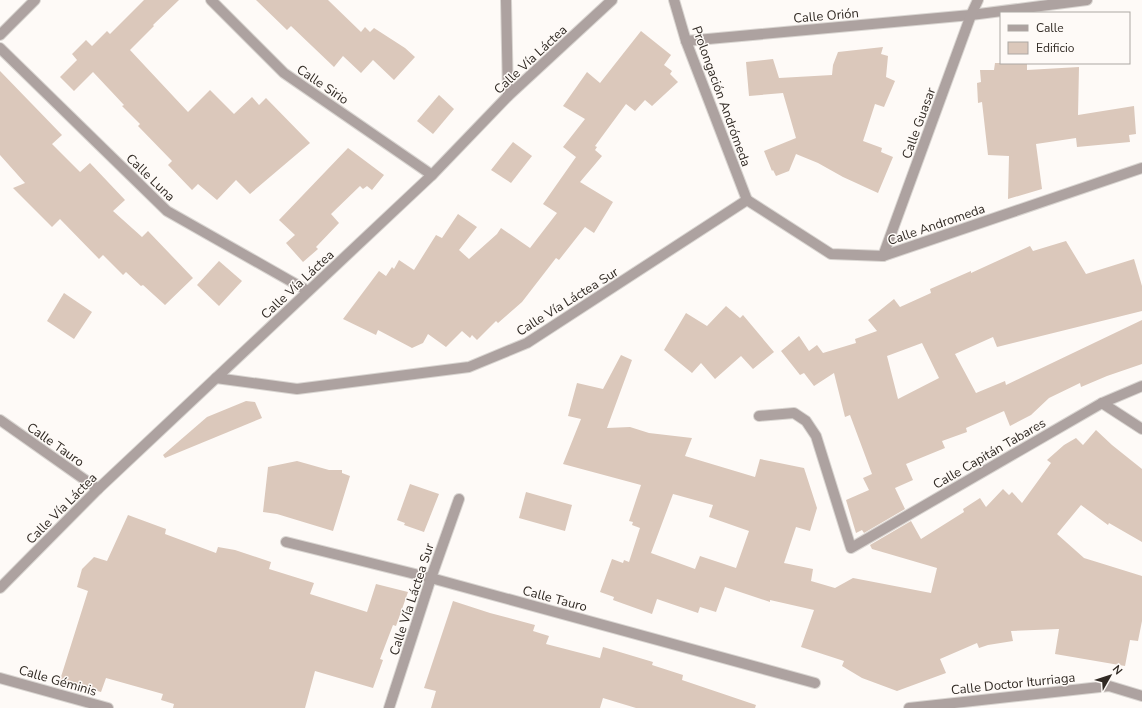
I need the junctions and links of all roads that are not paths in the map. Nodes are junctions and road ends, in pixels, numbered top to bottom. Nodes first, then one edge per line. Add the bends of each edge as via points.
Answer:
1 (35, 0) edge
2 (211, 0) edge
3 (506, 0) edge
4 (612, 0) edge
5 (674, 0) edge
6 (978, 0) edge
7 (1087, 0) edge
8 (971, 15) junction
9 (0, 35) edge
10 (686, 40) junction
11 (0, 48) edge
12 (508, 96) junction
13 (1142, 168) edge
14 (432, 175) junction
15 (747, 200) junction
16 (883, 256) junction
17 (308, 292) junction
18 (216, 378) junction
19 (1142, 386) edge
20 (1102, 403) junction
21 (759, 416) dead end
22 (0, 420) edge
23 (1142, 429) edge
24 (98, 489) junction
25 (459, 499) dead end
26 (286, 542) dead end
27 (431, 578) junction
28 (0, 588) edge
29 (0, 678) edge
30 (815, 683) dead end
31 (1142, 696) edge
32 (108, 708) edge
33 (389, 708) edge
34 (909, 708) edge

1 - 9 street
2 - 14 street, Calle Sirio via 284,73
3 - 12 street
4 - 12 street, Calle Vía Láctea
5 - 10 street, Prolongación Andrómeda
6 - 8 street, Calle Guasar
7 - 8 street, Calle Orión
8 - 10 street, Calle Orión
8 - 16 street, Calle Guasar
10 - 15 street, Prolongación Andrómeda
11 - 17 street, Calle Luna via 167,211
12 - 14 street, Calle Vía Láctea
13 - 16 street, Calle Andromeda
14 - 17 street, Calle Vía Láctea
15 - 16 street, Calle Andromeda via 831,254
15 - 18 street, Calle Vía Láctea Sur via 527,344 469,367 297,389
17 - 18 street, Calle Vía Láctea
18 - 24 street, Calle Vía Láctea
19 - 20 street, Calle Capitán Tabares
20 - 21 street, Calle Capitán Tabares via 851,548 816,436 806,421 794,413
20 - 23 street
22 - 24 street, Calle Tauro
24 - 28 street, Calle Vía Láctea
25 - 27 street, Calle Vía Láctea Sur
26 - 27 street, Calle Tauro
27 - 30 street, Calle Tauro
27 - 33 street, Calle Vía Láctea Sur
29 - 32 street, Calle Géminis
31 - 34 street, Calle Doctor Iturriaga via 1109,686

